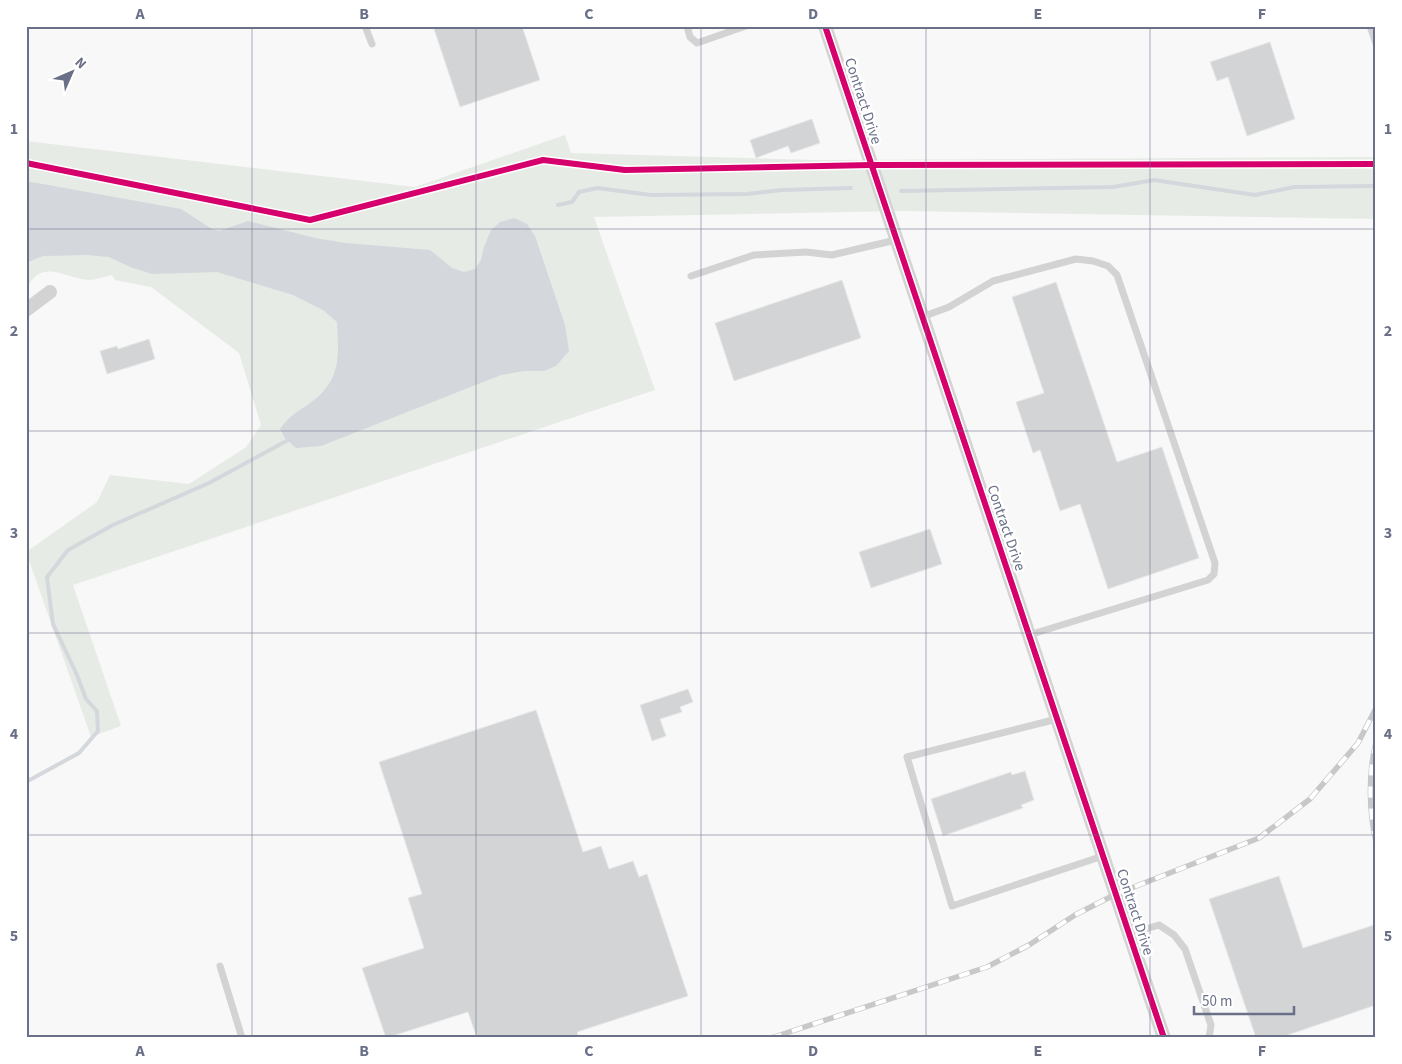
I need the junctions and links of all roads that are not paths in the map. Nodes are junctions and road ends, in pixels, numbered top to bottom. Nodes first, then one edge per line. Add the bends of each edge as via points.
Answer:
1 (365, 26) edge
2 (687, 26) edge
3 (746, 26) edge
4 (825, 26) edge
5 (1370, 26) edge
6 (372, 44) dead end
7 (1376, 44) edge
8 (896, 240) junction
9 (691, 276) dead end
10 (50, 292) dead end
11 (26, 310) edge
12 (922, 316) junction
13 (1029, 635) junction
14 (1057, 719) junction
15 (1103, 856) junction
16 (1129, 934) junction
17 (220, 966) dead end
18 (242, 1038) edge
19 (1164, 1038) edge
20 (1209, 1038) edge

1 - 6 lane
2 - 3 lane via 690,37 697,43
4 - 8 street, Contract Drive
5 - 7 lane
8 - 9 lane via 832,255 806,252 754,255
8 - 12 street, Contract Drive
10 - 11 street
12 - 13 street, Contract Drive
12 - 13 lane via 949,307 993,281 1076,259 1108,266 1117,274 1215,563 1214,574 1208,580
13 - 14 street, Contract Drive
14 - 15 street, Contract Drive
14 - 15 lane via 908,757 952,906
15 - 16 street, Contract Drive
16 - 19 street, Contract Drive
16 - 20 lane via 1159,925 1174,934 1185,949 1211,1025
17 - 18 lane

